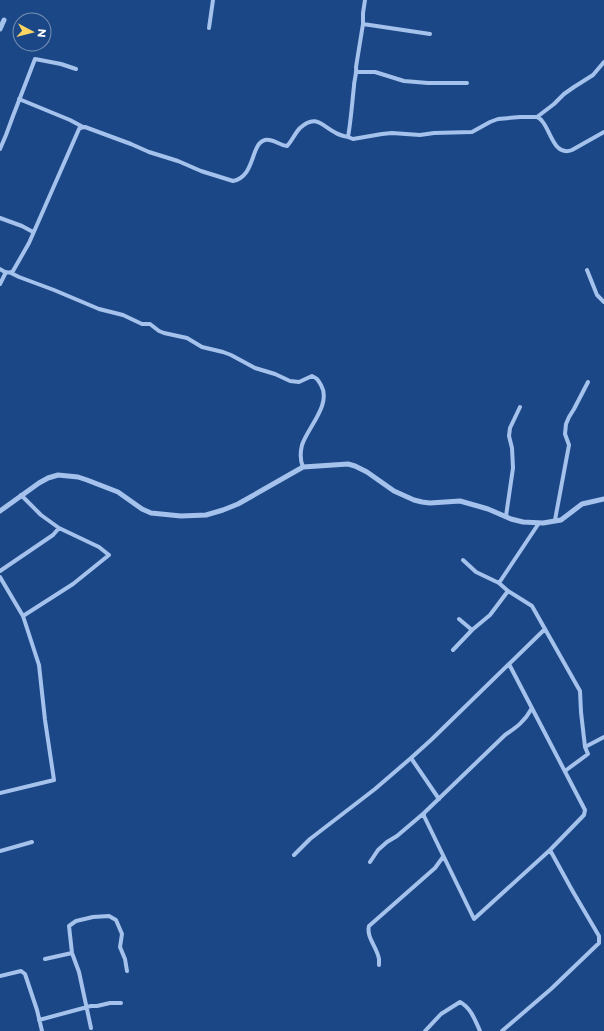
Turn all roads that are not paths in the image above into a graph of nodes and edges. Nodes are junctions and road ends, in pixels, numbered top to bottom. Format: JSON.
{"nodes":[{"id":1,"x":213,"y":0,"type":"edge"},
{"id":2,"x":365,"y":0,"type":"edge"},
{"id":3,"x":4,"y":20,"type":"dead end"},
{"id":4,"x":363,"y":24,"type":"junction"},
{"id":5,"x":209,"y":28,"type":"dead end"},
{"id":6,"x":0,"y":29,"type":"edge"},
{"id":7,"x":430,"y":34,"type":"dead end"},
{"id":8,"x":604,"y":62,"type":"edge"},
{"id":9,"x":76,"y":69,"type":"dead end"},
{"id":10,"x":357,"y":72,"type":"junction"},
{"id":11,"x":466,"y":83,"type":"dead end"},
{"id":12,"x":19,"y":99,"type":"junction"},
{"id":13,"x":537,"y":117,"type":"junction"},
{"id":14,"x":83,"y":127,"type":"junction"},
{"id":15,"x":604,"y":132,"type":"edge"},
{"id":16,"x":348,"y":137,"type":"junction"},
{"id":17,"x":0,"y":148,"type":"edge"},
{"id":18,"x":0,"y":218,"type":"edge"},
{"id":19,"x":34,"y":232,"type":"junction"},
{"id":20,"x":0,"y":269,"type":"edge"},
{"id":21,"x":586,"y":270,"type":"dead end"},
{"id":22,"x":6,"y":272,"type":"junction"},
{"id":23,"x":11,"y":273,"type":"junction"},
{"id":24,"x":0,"y":284,"type":"edge"},
{"id":25,"x":604,"y":302,"type":"edge"},
{"id":26,"x":588,"y":382,"type":"dead end"},
{"id":27,"x":520,"y":407,"type":"dead end"},
{"id":28,"x":303,"y":467,"type":"junction"},
{"id":29,"x":21,"y":495,"type":"junction"},
{"id":30,"x":604,"y":499,"type":"edge"},
{"id":31,"x":0,"y":511,"type":"edge"},
{"id":32,"x":506,"y":516,"type":"junction"},
{"id":33,"x":555,"y":520,"type":"junction"},
{"id":34,"x":539,"y":523,"type":"junction"},
{"id":35,"x":59,"y":528,"type":"junction"},
{"id":36,"x":463,"y":560,"type":"dead end"},
{"id":37,"x":0,"y":571,"type":"edge"},
{"id":38,"x":0,"y":577,"type":"edge"},
{"id":39,"x":499,"y":583,"type":"junction"},
{"id":40,"x":508,"y":591,"type":"junction"},
{"id":41,"x":23,"y":616,"type":"junction"},
{"id":42,"x":459,"y":619,"type":"dead end"},
{"id":43,"x":545,"y":629,"type":"junction"},
{"id":44,"x":472,"y":630,"type":"junction"},
{"id":45,"x":453,"y":650,"type":"dead end"},
{"id":46,"x":509,"y":664,"type":"junction"},
{"id":47,"x":532,"y":708,"type":"junction"},
{"id":48,"x":604,"y":737,"type":"edge"},
{"id":49,"x":585,"y":747,"type":"junction"},
{"id":50,"x":411,"y":758,"type":"junction"},
{"id":51,"x":565,"y":770,"type":"junction"},
{"id":52,"x":0,"y":793,"type":"edge"},
{"id":53,"x":439,"y":798,"type":"junction"},
{"id":54,"x":424,"y":813,"type":"junction"},
{"id":55,"x":32,"y":842,"type":"dead end"},
{"id":56,"x":550,"y":850,"type":"junction"},
{"id":57,"x":0,"y":851,"type":"edge"},
{"id":58,"x":294,"y":855,"type":"dead end"},
{"id":59,"x":443,"y":856,"type":"junction"},
{"id":60,"x":370,"y":862,"type":"dead end"},
{"id":61,"x":72,"y":953,"type":"junction"},
{"id":62,"x":45,"y":959,"type":"dead end"},
{"id":63,"x":379,"y":966,"type":"dead end"},
{"id":64,"x":127,"y":971,"type":"dead end"},
{"id":65,"x":0,"y":976,"type":"edge"},
{"id":66,"x":120,"y":1003,"type":"dead end"},
{"id":67,"x":86,"y":1007,"type":"junction"},
{"id":68,"x":39,"y":1020,"type":"junction"},
{"id":69,"x":91,"y":1028,"type":"dead end"},
{"id":70,"x":42,"y":1031,"type":"edge"},
{"id":71,"x":424,"y":1031,"type":"edge"},
{"id":72,"x":480,"y":1031,"type":"edge"},
{"id":73,"x":502,"y":1031,"type":"edge"}],
"edges":[{"from":1,"to":5,"type":"street"},
{"from":2,"to":4,"type":"street"},
{"from":3,"to":6,"type":"street"},
{"from":4,"to":7,"type":"street"},
{"from":4,"to":10,"type":"street"},
{"from":8,"to":13,"type":"street"},
{"from":9,"to":12,"type":"street"},
{"from":10,"to":11,"type":"street"},
{"from":10,"to":16,"type":"street"},
{"from":12,"to":14,"type":"street"},
{"from":12,"to":17,"type":"street"},
{"from":13,"to":15,"type":"street"},
{"from":13,"to":16,"type":"street"},
{"from":14,"to":16,"type":"street"},
{"from":14,"to":19,"type":"street"},
{"from":18,"to":19,"type":"street"},
{"from":19,"to":23,"type":"street"},
{"from":20,"to":22,"type":"street"},
{"from":21,"to":25,"type":"street"},
{"from":22,"to":23,"type":"street"},
{"from":22,"to":24,"type":"street"},
{"from":23,"to":28,"type":"street"},
{"from":26,"to":33,"type":"street"},
{"from":27,"to":32,"type":"street"},
{"from":28,"to":29,"type":"street"},
{"from":28,"to":32,"type":"street"},
{"from":29,"to":31,"type":"street"},
{"from":29,"to":35,"type":"street"},
{"from":30,"to":33,"type":"street"},
{"from":32,"to":34,"type":"street"},
{"from":33,"to":34,"type":"street"},
{"from":34,"to":39,"type":"street"},
{"from":35,"to":37,"type":"street"},
{"from":35,"to":41,"type":"street"},
{"from":36,"to":39,"type":"street"},
{"from":38,"to":41,"type":"street"},
{"from":39,"to":40,"type":"street"},
{"from":40,"to":43,"type":"street"},
{"from":40,"to":44,"type":"street"},
{"from":41,"to":52,"type":"street"},
{"from":42,"to":44,"type":"street"},
{"from":43,"to":46,"type":"street"},
{"from":43,"to":49,"type":"street"},
{"from":44,"to":45,"type":"street"},
{"from":46,"to":47,"type":"street"},
{"from":46,"to":50,"type":"street"},
{"from":47,"to":51,"type":"street"},
{"from":47,"to":53,"type":"street"},
{"from":48,"to":49,"type":"street"},
{"from":49,"to":51,"type":"street"},
{"from":50,"to":53,"type":"street"},
{"from":50,"to":58,"type":"street"},
{"from":51,"to":56,"type":"street"},
{"from":53,"to":54,"type":"street"},
{"from":54,"to":59,"type":"street"},
{"from":54,"to":60,"type":"street"},
{"from":55,"to":57,"type":"street"},
{"from":56,"to":59,"type":"street"},
{"from":56,"to":73,"type":"street"},
{"from":59,"to":63,"type":"street"},
{"from":61,"to":62,"type":"street"},
{"from":61,"to":64,"type":"street"},
{"from":61,"to":67,"type":"street"},
{"from":65,"to":68,"type":"street"},
{"from":66,"to":67,"type":"street"},
{"from":67,"to":68,"type":"street"},
{"from":67,"to":69,"type":"street"},
{"from":68,"to":70,"type":"street"},
{"from":71,"to":72,"type":"street"}]}
